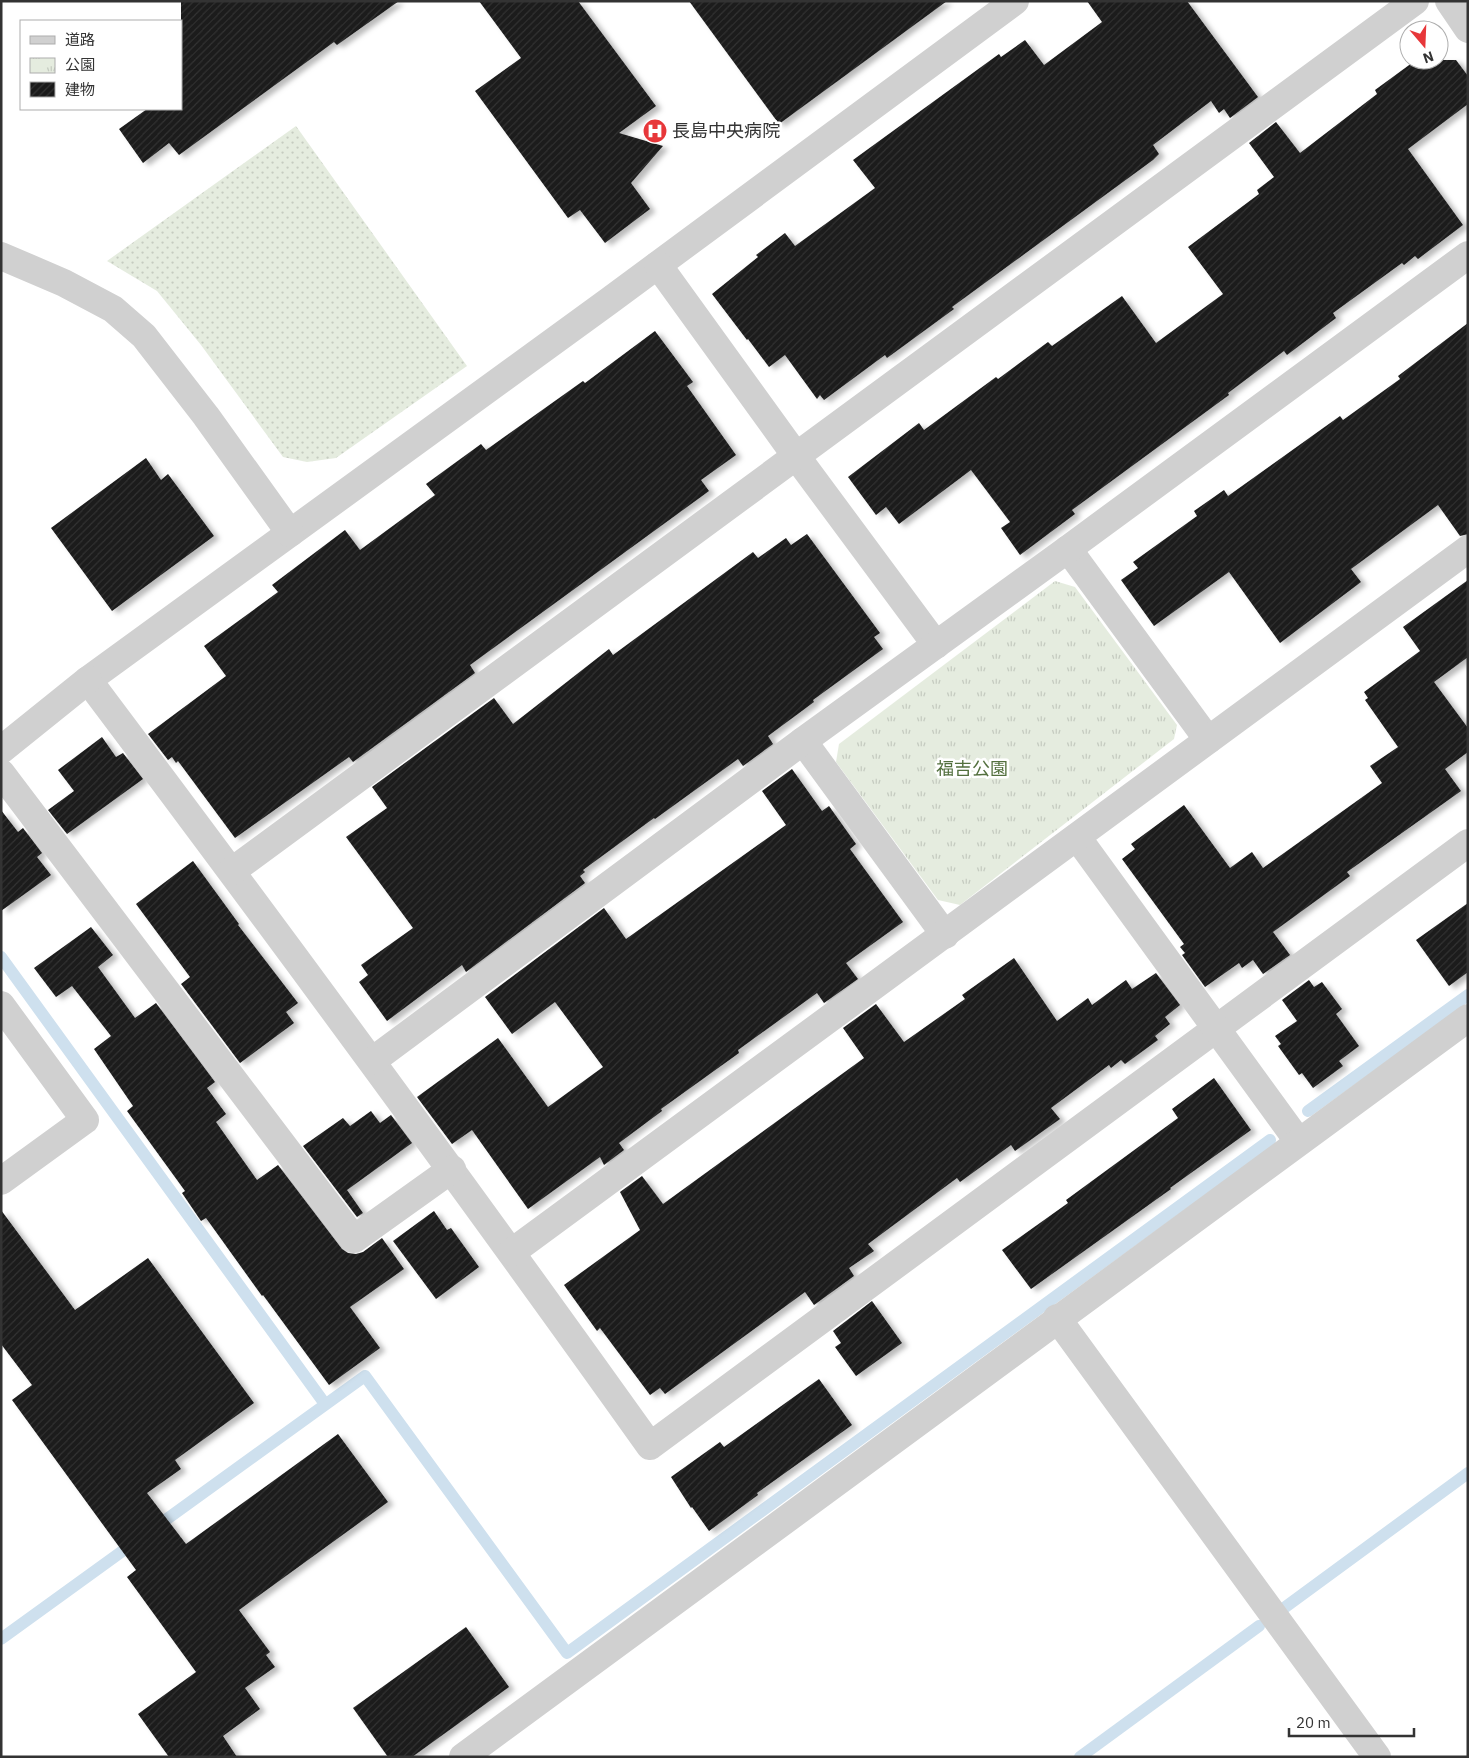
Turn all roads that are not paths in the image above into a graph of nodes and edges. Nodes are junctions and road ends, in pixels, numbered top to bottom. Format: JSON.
{"nodes":[{"id":1,"x":1415,"y":1,"type":"edge"},
{"id":2,"x":1449,"y":1,"type":"edge"},
{"id":3,"x":998,"y":6,"type":"edge"},
{"id":4,"x":1468,"y":29,"type":"edge"},
{"id":5,"x":1,"y":256,"type":"edge"},
{"id":6,"x":1468,"y":256,"type":"edge"},
{"id":7,"x":658,"y":265,"type":"junction"},
{"id":8,"x":796,"y":456,"type":"junction"},
{"id":9,"x":290,"y":533,"type":"junction"},
{"id":10,"x":1468,"y":548,"type":"edge"},
{"id":11,"x":1068,"y":549,"type":"junction"},
{"id":12,"x":936,"y":645,"type":"junction"},
{"id":13,"x":88,"y":680,"type":"junction"},
{"id":14,"x":1208,"y":740,"type":"junction"},
{"id":15,"x":803,"y":741,"type":"junction"},
{"id":16,"x":1,"y":750,"type":"edge"},
{"id":17,"x":1,"y":773,"type":"edge"},
{"id":18,"x":1077,"y":837,"type":"junction"},
{"id":19,"x":1468,"y":843,"type":"edge"},
{"id":20,"x":232,"y":871,"type":"junction"},
{"id":21,"x":945,"y":935,"type":"junction"},
{"id":22,"x":1,"y":1005,"type":"edge"},
{"id":23,"x":1468,"y":1018,"type":"edge"},
{"id":24,"x":1216,"y":1027,"type":"junction"},
{"id":25,"x":372,"y":1061,"type":"junction"},
{"id":26,"x":1298,"y":1141,"type":"junction"},
{"id":27,"x":452,"y":1170,"type":"junction"},
{"id":28,"x":1,"y":1181,"type":"edge"},
{"id":29,"x":512,"y":1252,"type":"junction"},
{"id":30,"x":1058,"y":1318,"type":"junction"},
{"id":31,"x":463,"y":1757,"type":"edge"},
{"id":32,"x":1377,"y":1757,"type":"edge"}],
"edges":[{"from":1,"to":8,"type":"street"},
{"from":2,"to":4,"type":"street"},
{"from":3,"to":7,"type":"street"},
{"from":5,"to":9,"type":"street"},
{"from":6,"to":11,"type":"street"},
{"from":7,"to":8,"type":"street"},
{"from":7,"to":9,"type":"street"},
{"from":8,"to":12,"type":"street"},
{"from":8,"to":20,"type":"street"},
{"from":9,"to":13,"type":"street"},
{"from":10,"to":14,"type":"street"},
{"from":11,"to":12,"type":"street"},
{"from":11,"to":14,"type":"street"},
{"from":12,"to":15,"type":"street"},
{"from":13,"to":16,"type":"street"},
{"from":13,"to":20,"type":"street"},
{"from":14,"to":18,"type":"street"},
{"from":15,"to":21,"type":"street"},
{"from":15,"to":25,"type":"street"},
{"from":17,"to":27,"type":"street"},
{"from":18,"to":21,"type":"street"},
{"from":18,"to":24,"type":"street"},
{"from":19,"to":24,"type":"street"},
{"from":20,"to":25,"type":"street"},
{"from":21,"to":29,"type":"street"},
{"from":22,"to":28,"type":"street"},
{"from":23,"to":26,"type":"street"},
{"from":24,"to":26,"type":"street"},
{"from":24,"to":29,"type":"street"},
{"from":25,"to":27,"type":"street"},
{"from":26,"to":30,"type":"street"},
{"from":27,"to":29,"type":"street"},
{"from":30,"to":31,"type":"street"},
{"from":30,"to":32,"type":"street"}]}
